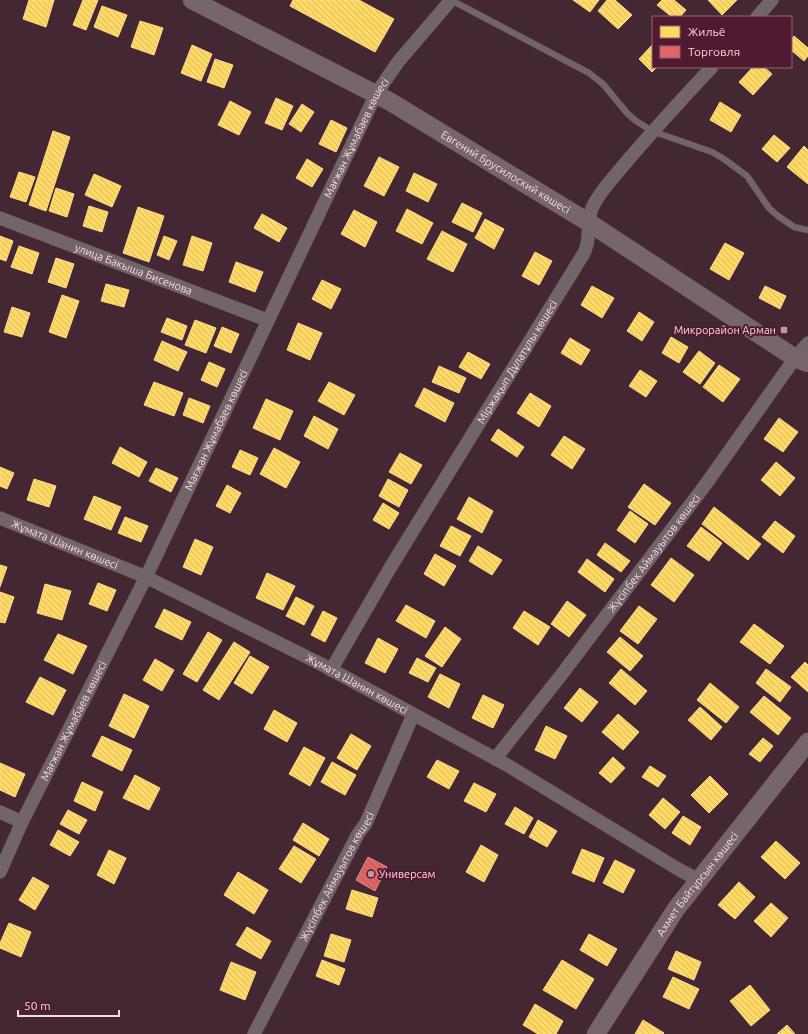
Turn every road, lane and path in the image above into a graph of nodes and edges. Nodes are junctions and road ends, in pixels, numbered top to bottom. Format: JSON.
{"nodes":[{"id":1,"x":192,"y":0,"type":"edge"},
{"id":2,"x":451,"y":0,"type":"edge"},
{"id":3,"x":772,"y":0,"type":"edge"},
{"id":4,"x":758,"y":16,"type":"edge"},
{"id":5,"x":711,"y":68,"type":"edge"},
{"id":6,"x":376,"y":94,"type":"junction"},
{"id":7,"x":652,"y":131,"type":"junction"},
{"id":8,"x":0,"y":218,"type":"edge"},
{"id":9,"x":588,"y":222,"type":"junction"},
{"id":10,"x":808,"y":230,"type":"edge"},
{"id":11,"x":267,"y":320,"type":"junction"},
{"id":12,"x":808,"y":343,"type":"edge"},
{"id":13,"x":802,"y":361,"type":"edge"},
{"id":14,"x":0,"y":518,"type":"edge"},
{"id":15,"x":146,"y":577,"type":"junction"},
{"id":16,"x":331,"y":670,"type":"junction"},
{"id":17,"x":413,"y":715,"type":"junction"},
{"id":18,"x":808,"y":742,"type":"edge"},
{"id":19,"x":495,"y":759,"type":"junction"},
{"id":20,"x":0,"y":812,"type":"edge"},
{"id":21,"x":22,"y":822,"type":"junction"},
{"id":22,"x":0,"y":872,"type":"edge"},
{"id":23,"x":698,"y":880,"type":"junction"},
{"id":24,"x":254,"y":1034,"type":"edge"},
{"id":25,"x":596,"y":1034,"type":"edge"}],
"edges":[{"from":1,"to":6,"type":"main road","name":"Евгений Брусилоский көшесі"},
{"from":2,"to":6,"type":"street","name":"Мағжан Жұмабаев көшесі"},
{"from":2,"to":7,"type":"lane"},
{"from":3,"to":4,"type":"street"},
{"from":5,"to":7,"type":"street","name":"Міржақып Дұлатұлы көшесі"},
{"from":6,"to":9,"type":"main road","name":"Евгений Брусилоский көшесі"},
{"from":6,"to":11,"type":"street","name":"Мағжан Жұмабаев көшесі"},
{"from":7,"to":9,"type":"street","name":"Міржақып Дұлатұлы көшесі"},
{"from":7,"to":10,"type":"lane"},
{"from":8,"to":11,"type":"street","name":"улица Бакыша Бисенова"},
{"from":9,"to":13,"type":"main road","name":"Евгений Брусилоский көшесі"},
{"from":9,"to":16,"type":"street","name":"Міржақып Дұлатұлы көшесі"},
{"from":11,"to":15,"type":"street","name":"Мағжан Жұмабаев көшесі"},
{"from":12,"to":13,"type":"street","name":"Жүсіпбек Аймауытов көшесі"},
{"from":13,"to":19,"type":"street","name":"Жүсіпбек Аймауытов көшесі"},
{"from":14,"to":15,"type":"street","name":"Жұмата Шанин көшесі"},
{"from":15,"to":16,"type":"street","name":"Жұмата Шанин көшесі"},
{"from":15,"to":21,"type":"street","name":"Мағжан Жұмабаев көшесі"},
{"from":16,"to":17,"type":"street","name":"Жұмата Шанин көшесі"},
{"from":17,"to":19,"type":"street","name":"Жұмата Шанин көшесі"},
{"from":17,"to":24,"type":"street","name":"Жүсіпбек Аймауытов көшесі"},
{"from":18,"to":23,"type":"main road","name":"Ахмет Байтұрсын көшесі"},
{"from":19,"to":23,"type":"street","name":"Жұмата Шанин көшесі"},
{"from":20,"to":21,"type":"street"},
{"from":21,"to":22,"type":"street","name":"Мағжан Жұмабаев көшесі"},
{"from":23,"to":25,"type":"main road","name":"Ахмет Байтұрсын көшесі"}]}
